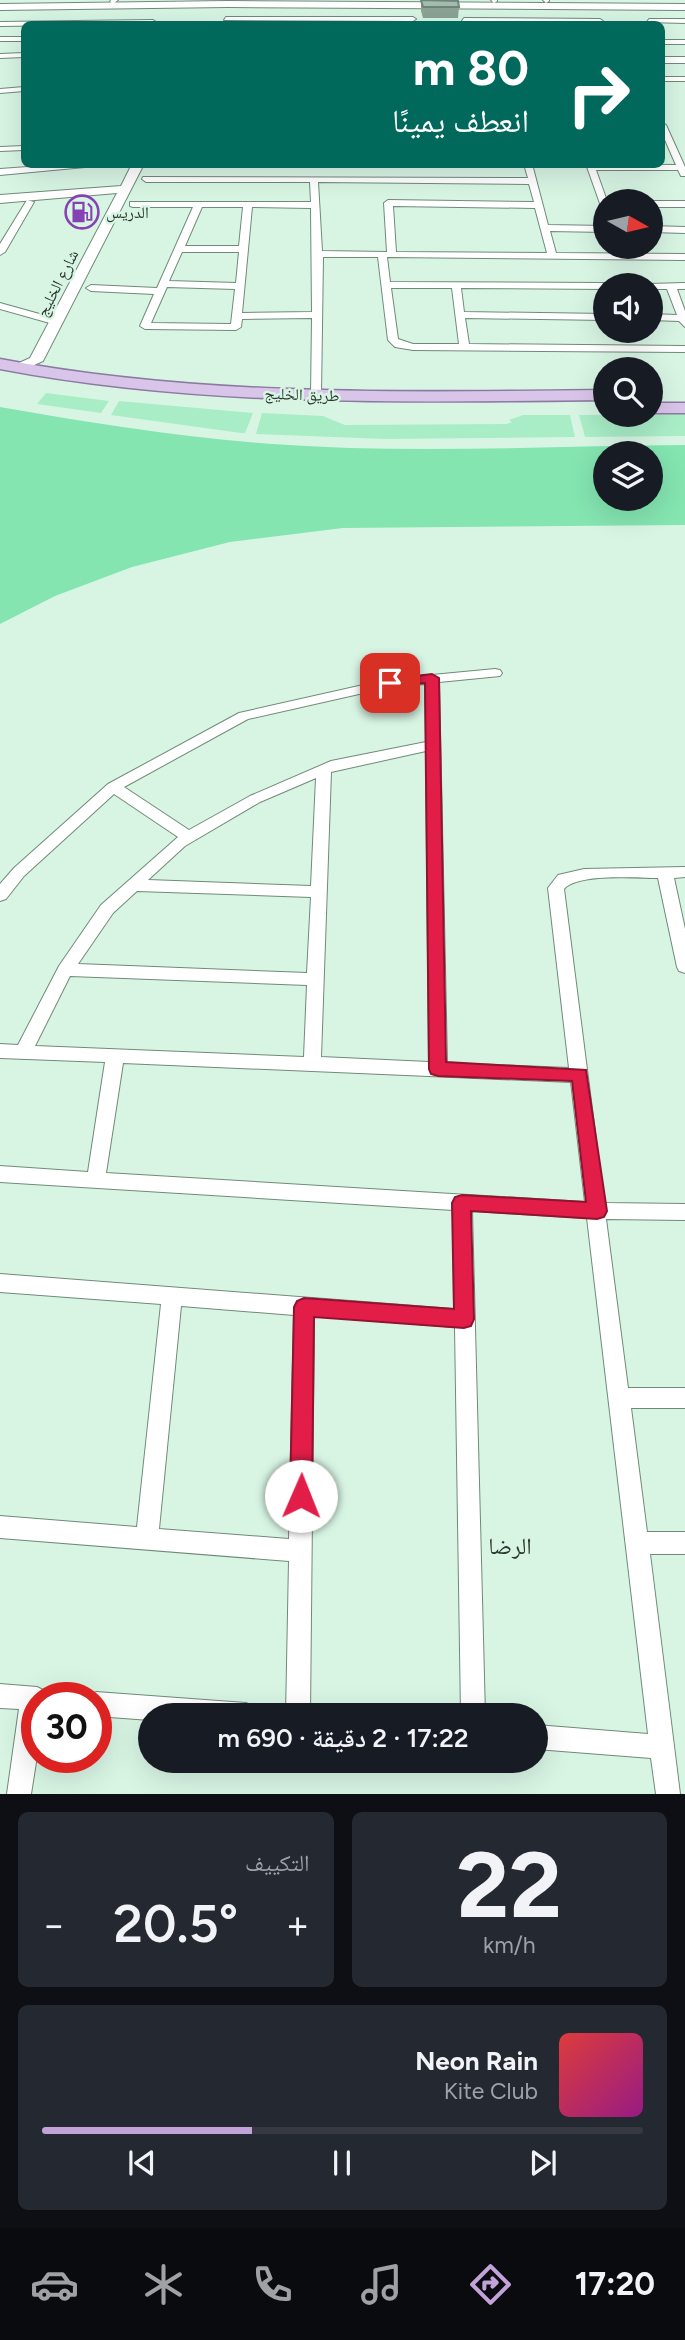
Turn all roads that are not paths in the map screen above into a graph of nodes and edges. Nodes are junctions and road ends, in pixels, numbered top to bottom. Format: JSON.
{"nodes":[{"id":1,"x":374,"y":0,"type":"edge"},
{"id":2,"x":494,"y":0,"type":"edge"},
{"id":3,"x":663,"y":0,"type":"edge"},
{"id":4,"x":114,"y":1,"type":"edge"},
{"id":5,"x":231,"y":1,"type":"edge"},
{"id":6,"x":546,"y":1,"type":"edge"},
{"id":7,"x":657,"y":1,"type":"edge"},
{"id":8,"x":685,"y":1,"type":"edge"},
{"id":9,"x":9,"y":3,"type":"edge"},
{"id":10,"x":415,"y":5,"type":"junction"},
{"id":11,"x":461,"y":5,"type":"junction"},
{"id":12,"x":596,"y":6,"type":"junction"},
{"id":13,"x":643,"y":6,"type":"junction"},
{"id":14,"x":52,"y":7,"type":"junction"},
{"id":15,"x":685,"y":7,"type":"edge"},
{"id":16,"x":222,"y":19,"type":"edge"},
{"id":17,"x":48,"y":21,"type":"edge"},
{"id":18,"x":255,"y":21,"type":"edge"},
{"id":19,"x":413,"y":21,"type":"edge"},
{"id":20,"x":463,"y":21,"type":"edge"},
{"id":21,"x":600,"y":21,"type":"edge"},
{"id":22,"x":648,"y":21,"type":"edge"},
{"id":23,"x":685,"y":21,"type":"edge"},
{"id":24,"x":665,"y":22,"type":"edge"},
{"id":25,"x":0,"y":24,"type":"edge"},
{"id":26,"x":21,"y":24,"type":"edge"},
{"id":27,"x":0,"y":39,"type":"edge"},
{"id":28,"x":21,"y":39,"type":"edge"},
{"id":29,"x":665,"y":42,"type":"edge"},
{"id":30,"x":685,"y":42,"type":"edge"},
{"id":31,"x":21,"y":55,"type":"edge"},
{"id":32,"x":0,"y":56,"type":"edge"},
{"id":33,"x":665,"y":61,"type":"edge"},
{"id":34,"x":684,"y":62,"type":"edge"},
{"id":35,"x":665,"y":79,"type":"edge"},
{"id":36,"x":685,"y":79,"type":"edge"},
{"id":37,"x":21,"y":89,"type":"edge"},
{"id":38,"x":0,"y":91,"type":"edge"},
{"id":39,"x":21,"y":96,"type":"edge"},
{"id":40,"x":0,"y":98,"type":"edge"},
{"id":41,"x":666,"y":146,"type":"edge"},
{"id":42,"x":21,"y":148,"type":"edge"},
{"id":43,"x":0,"y":149,"type":"edge"},
{"id":44,"x":51,"y":168,"type":"edge"},
{"id":45,"x":137,"y":168,"type":"edge"},
{"id":46,"x":151,"y":168,"type":"edge"},
{"id":47,"x":529,"y":168,"type":"edge"},
{"id":48,"x":592,"y":168,"type":"edge"},
{"id":49,"x":622,"y":168,"type":"edge"},
{"id":50,"x":0,"y":172,"type":"edge"},
{"id":51,"x":683,"y":172,"type":"edge"},
{"id":52,"x":146,"y":179,"type":"junction"},
{"id":53,"x":314,"y":180,"type":"junction"},
{"id":54,"x":392,"y":180,"type":"junction"},
{"id":55,"x":532,"y":181,"type":"junction"},
{"id":56,"x":599,"y":189,"type":"edge"},
{"id":57,"x":127,"y":196,"type":"junction"},
{"id":58,"x":0,"y":199,"type":"edge"},
{"id":59,"x":30,"y":202,"type":"junction"},
{"id":60,"x":388,"y":203,"type":"junction"},
{"id":61,"x":663,"y":204,"type":"edge"},
{"id":62,"x":685,"y":204,"type":"edge"},
{"id":63,"x":0,"y":205,"type":"edge"},
{"id":64,"x":198,"y":205,"type":"junction"},
{"id":65,"x":248,"y":205,"type":"junction"},
{"id":66,"x":315,"y":205,"type":"junction"},
{"id":67,"x":538,"y":205,"type":"junction"},
{"id":68,"x":545,"y":228,"type":"junction"},
{"id":69,"x":593,"y":229,"type":"edge"},
{"id":70,"x":663,"y":229,"type":"edge"},
{"id":71,"x":685,"y":230,"type":"edge"},
{"id":72,"x":4,"y":240,"type":"edge"},
{"id":73,"x":179,"y":249,"type":"junction"},
{"id":74,"x":244,"y":249,"type":"junction"},
{"id":75,"x":0,"y":252,"type":"edge"},
{"id":76,"x":109,"y":252,"type":"dead end"},
{"id":77,"x":318,"y":254,"type":"junction"},
{"id":78,"x":387,"y":255,"type":"junction"},
{"id":79,"x":552,"y":256,"type":"junction"},
{"id":80,"x":685,"y":257,"type":"edge"},
{"id":81,"x":386,"y":285,"type":"junction"},
{"id":82,"x":456,"y":285,"type":"junction"},
{"id":83,"x":240,"y":286,"type":"junction"},
{"id":84,"x":593,"y":286,"type":"edge"},
{"id":85,"x":663,"y":286,"type":"edge"},
{"id":86,"x":671,"y":286,"type":"junction"},
{"id":87,"x":685,"y":286,"type":"edge"},
{"id":88,"x":91,"y":288,"type":"dead end"},
{"id":89,"x":162,"y":288,"type":"junction"},
{"id":90,"x":0,"y":306,"type":"edge"},
{"id":91,"x":317,"y":315,"type":"junction"},
{"id":92,"x":460,"y":315,"type":"junction"},
{"id":93,"x":237,"y":316,"type":"junction"},
{"id":94,"x":593,"y":317,"type":"edge"},
{"id":95,"x":663,"y":318,"type":"edge"},
{"id":96,"x":57,"y":321,"type":"junction"},
{"id":97,"x":684,"y":321,"type":"edge"},
{"id":98,"x":464,"y":348,"type":"junction"},
{"id":99,"x":685,"y":349,"type":"edge"},
{"id":100,"x":8,"y":366,"type":"edge"},
{"id":101,"x":0,"y":378,"type":"edge"},
{"id":102,"x":685,"y":394,"type":"edge"},
{"id":103,"x":316,"y":395,"type":"junction"},
{"id":104,"x":593,"y":395,"type":"edge"},
{"id":105,"x":663,"y":395,"type":"edge"},
{"id":106,"x":663,"y":408,"type":"edge"},
{"id":107,"x":685,"y":408,"type":"edge"},
{"id":108,"x":593,"y":409,"type":"edge"},
{"id":109,"x":495,"y":673,"type":"dead end"},
{"id":110,"x":432,"y":678,"type":"junction"},
{"id":111,"x":433,"y":745,"type":"junction"},
{"id":112,"x":324,"y":769,"type":"junction"},
{"id":113,"x":113,"y":787,"type":"junction"},
{"id":114,"x":189,"y":837,"type":"junction"},
{"id":115,"x":675,"y":872,"type":"edge"},
{"id":116,"x":133,"y":885,"type":"junction"},
{"id":117,"x":319,"y":892,"type":"junction"},
{"id":118,"x":0,"y":895,"type":"edge"},
{"id":119,"x":684,"y":961,"type":"edge"},
{"id":120,"x":65,"y":970,"type":"junction"},
{"id":121,"x":315,"y":979,"type":"junction"},
{"id":122,"x":0,"y":1051,"type":"edge"},
{"id":123,"x":23,"y":1052,"type":"junction"},
{"id":124,"x":115,"y":1056,"type":"junction"},
{"id":125,"x":312,"y":1064,"type":"junction"},
{"id":126,"x":438,"y":1069,"type":"junction"},
{"id":127,"x":580,"y":1074,"type":"junction"},
{"id":128,"x":0,"y":1174,"type":"edge"},
{"id":129,"x":96,"y":1180,"type":"junction"},
{"id":130,"x":462,"y":1203,"type":"junction"},
{"id":131,"x":597,"y":1211,"type":"junction"},
{"id":132,"x":685,"y":1212,"type":"edge"},
{"id":133,"x":0,"y":1283,"type":"edge"},
{"id":134,"x":172,"y":1297,"type":"junction"},
{"id":135,"x":304,"y":1307,"type":"junction"},
{"id":136,"x":464,"y":1319,"type":"junction"},
{"id":137,"x":620,"y":1398,"type":"junction"},
{"id":138,"x":685,"y":1398,"type":"edge"},
{"id":139,"x":0,"y":1527,"type":"edge"},
{"id":140,"x":147,"y":1538,"type":"junction"},
{"id":141,"x":638,"y":1543,"type":"junction"},
{"id":142,"x":685,"y":1543,"type":"edge"},
{"id":143,"x":300,"y":1550,"type":"junction"},
{"id":144,"x":0,"y":1696,"type":"edge"},
{"id":145,"x":21,"y":1698,"type":"edge"},
{"id":146,"x":298,"y":1703,"type":"edge"},
{"id":147,"x":473,"y":1703,"type":"edge"},
{"id":148,"x":112,"y":1705,"type":"edge"},
{"id":149,"x":138,"y":1707,"type":"edge"},
{"id":150,"x":548,"y":1738,"type":"edge"},
{"id":151,"x":663,"y":1747,"type":"junction"},
{"id":152,"x":23,"y":1773,"type":"edge"},
{"id":153,"x":19,"y":1794,"type":"edge"},
{"id":154,"x":668,"y":1794,"type":"edge"}],
"edges":[{"from":1,"to":2,"type":"street"},
{"from":1,"to":5,"type":"street"},
{"from":2,"to":6,"type":"street"},
{"from":3,"to":7,"type":"street"},
{"from":4,"to":5,"type":"street"},
{"from":4,"to":9,"type":"street"},
{"from":5,"to":10,"type":"street"},
{"from":5,"to":14,"type":"street"},
{"from":5,"to":16,"type":"street"},
{"from":6,"to":7,"type":"street"},
{"from":7,"to":8,"type":"street"},
{"from":9,"to":14,"type":"street"},
{"from":10,"to":11,"type":"street"},
{"from":10,"to":19,"type":"street"},
{"from":11,"to":12,"type":"street"},
{"from":11,"to":20,"type":"street"},
{"from":12,"to":13,"type":"street"},
{"from":12,"to":21,"type":"street"},
{"from":13,"to":15,"type":"street"},
{"from":13,"to":22,"type":"street"},
{"from":14,"to":17,"type":"street"},
{"from":16,"to":18,"type":"street"},
{"from":23,"to":24,"type":"street"},
{"from":25,"to":26,"type":"street"},
{"from":27,"to":28,"type":"street"},
{"from":29,"to":30,"type":"street"},
{"from":31,"to":32,"type":"street"},
{"from":33,"to":34,"type":"street"},
{"from":35,"to":36,"type":"street"},
{"from":37,"to":38,"type":"street"},
{"from":39,"to":40,"type":"street"},
{"from":41,"to":51,"type":"street"},
{"from":42,"to":43,"type":"street"},
{"from":44,"to":50,"type":"street"},
{"from":45,"to":57,"type":"street","name":"شارع الخليج"},
{"from":46,"to":52,"type":"street"},
{"from":47,"to":55,"type":"street"},
{"from":48,"to":56,"type":"street"},
{"from":49,"to":51,"type":"street"},
{"from":52,"to":53,"type":"street"},
{"from":52,"to":57,"type":"street"},
{"from":53,"to":54,"type":"street"},
{"from":53,"to":66,"type":"street"},
{"from":54,"to":55,"type":"street"},
{"from":54,"to":60,"type":"street"},
{"from":55,"to":67,"type":"street"},
{"from":57,"to":58,"type":"street"},
{"from":57,"to":59,"type":"street"},
{"from":57,"to":64,"type":"street"},
{"from":57,"to":76,"type":"street"},
{"from":57,"to":96,"type":"street","name":"شارع الخليج"},
{"from":59,"to":63,"type":"street"},
{"from":59,"to":72,"type":"street"},
{"from":60,"to":67,"type":"street"},
{"from":60,"to":78,"type":"street"},
{"from":61,"to":62,"type":"street"},
{"from":64,"to":65,"type":"street"},
{"from":64,"to":73,"type":"street"},
{"from":65,"to":66,"type":"street"},
{"from":65,"to":74,"type":"street"},
{"from":66,"to":77,"type":"street"},
{"from":67,"to":68,"type":"street"},
{"from":68,"to":69,"type":"street"},
{"from":68,"to":79,"type":"street"},
{"from":70,"to":71,"type":"street"},
{"from":72,"to":75,"type":"street"},
{"from":73,"to":74,"type":"street"},
{"from":73,"to":89,"type":"street"},
{"from":74,"to":83,"type":"street"},
{"from":77,"to":78,"type":"street"},
{"from":77,"to":91,"type":"street"},
{"from":78,"to":79,"type":"street"},
{"from":78,"to":81,"type":"street"},
{"from":79,"to":80,"type":"street"},
{"from":81,"to":82,"type":"street"},
{"from":81,"to":98,"type":"street"},
{"from":82,"to":84,"type":"street"},
{"from":82,"to":92,"type":"street"},
{"from":83,"to":89,"type":"street"},
{"from":83,"to":93,"type":"street"},
{"from":85,"to":86,"type":"street"},
{"from":86,"to":87,"type":"street"},
{"from":86,"to":97,"type":"street"},
{"from":88,"to":89,"type":"street"},
{"from":89,"to":93,"type":"street"},
{"from":90,"to":96,"type":"street"},
{"from":91,"to":93,"type":"street"},
{"from":91,"to":103,"type":"street"},
{"from":92,"to":94,"type":"street"},
{"from":92,"to":98,"type":"street"},
{"from":95,"to":97,"type":"street"},
{"from":96,"to":100,"type":"street","name":"شارع الخليج"},
{"from":98,"to":99,"type":"street"},
{"from":100,"to":103,"type":"main road","name":"طريق الخليج"},
{"from":101,"to":108,"type":"main road","name":"طريق الخليج"},
{"from":102,"to":105,"type":"main road"},
{"from":103,"to":104,"type":"main road","name":"طريق الخليج"},
{"from":106,"to":107,"type":"main road"},
{"from":109,"to":110,"type":"street"},
{"from":110,"to":111,"type":"street"},
{"from":110,"to":113,"type":"street"},
{"from":111,"to":112,"type":"street"},
{"from":111,"to":126,"type":"street"},
{"from":112,"to":114,"type":"street"},
{"from":112,"to":117,"type":"street"},
{"from":113,"to":114,"type":"street"},
{"from":113,"to":118,"type":"street"},
{"from":114,"to":116,"type":"street"},
{"from":115,"to":119,"type":"street"},
{"from":115,"to":127,"type":"street"},
{"from":116,"to":117,"type":"street"},
{"from":116,"to":120,"type":"street"},
{"from":117,"to":121,"type":"street"},
{"from":120,"to":121,"type":"street"},
{"from":120,"to":123,"type":"street"},
{"from":121,"to":125,"type":"street"},
{"from":122,"to":123,"type":"street"},
{"from":123,"to":124,"type":"street"},
{"from":124,"to":125,"type":"street"},
{"from":124,"to":129,"type":"street"},
{"from":125,"to":126,"type":"street"},
{"from":126,"to":127,"type":"street"},
{"from":127,"to":131,"type":"street"},
{"from":128,"to":129,"type":"street"},
{"from":129,"to":130,"type":"street"},
{"from":130,"to":131,"type":"street"},
{"from":130,"to":136,"type":"street"},
{"from":131,"to":132,"type":"street"},
{"from":131,"to":137,"type":"street"},
{"from":133,"to":134,"type":"street"},
{"from":134,"to":135,"type":"street"},
{"from":134,"to":140,"type":"street"},
{"from":135,"to":136,"type":"street"},
{"from":135,"to":143,"type":"street"},
{"from":136,"to":147,"type":"street"},
{"from":137,"to":138,"type":"street"},
{"from":137,"to":141,"type":"street"},
{"from":139,"to":140,"type":"street"},
{"from":140,"to":143,"type":"street"},
{"from":141,"to":142,"type":"street"},
{"from":141,"to":151,"type":"street"},
{"from":143,"to":146,"type":"street"},
{"from":144,"to":145,"type":"street"},
{"from":148,"to":149,"type":"street"},
{"from":150,"to":151,"type":"street"},
{"from":151,"to":154,"type":"street"},
{"from":152,"to":153,"type":"street"}]}
